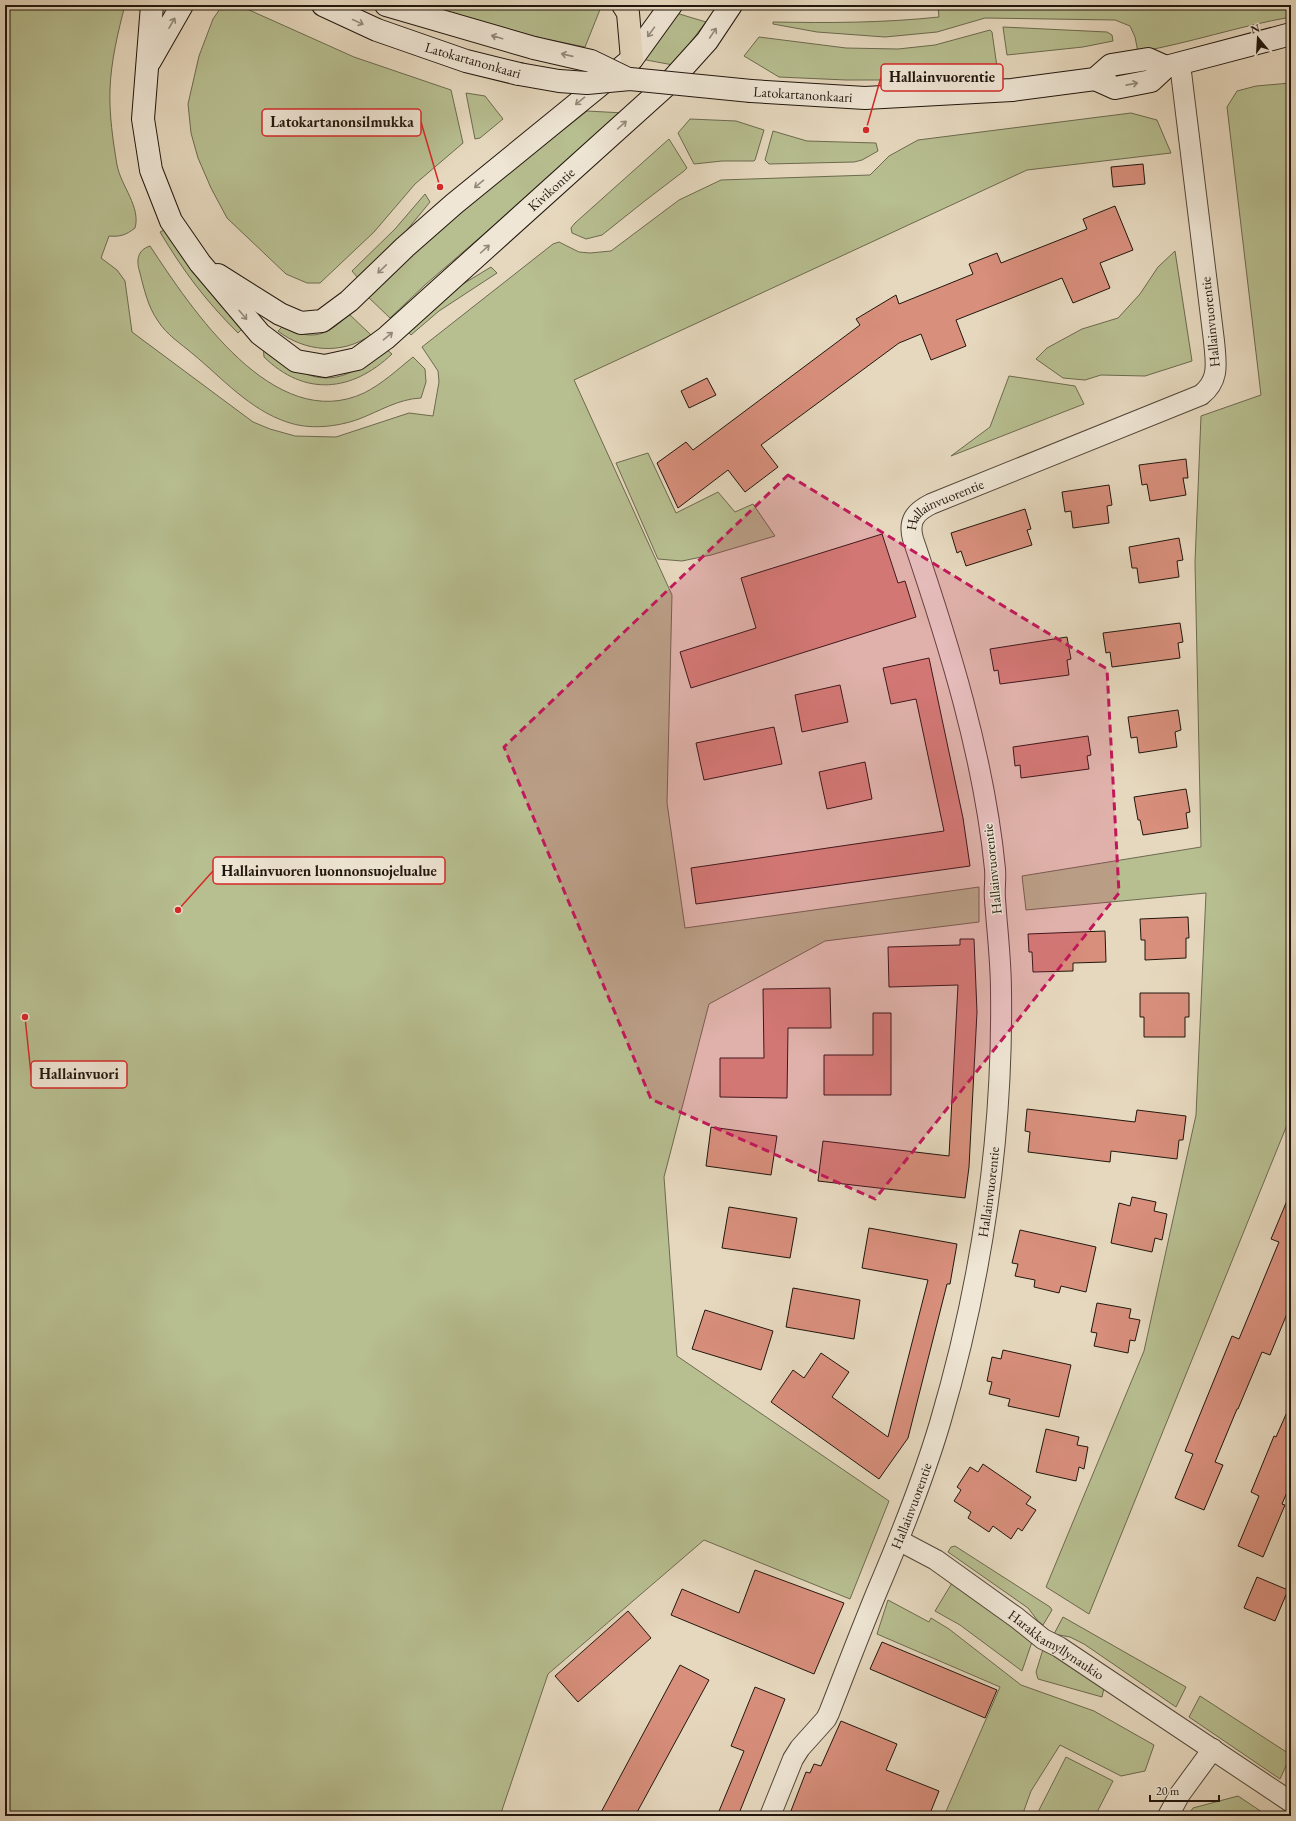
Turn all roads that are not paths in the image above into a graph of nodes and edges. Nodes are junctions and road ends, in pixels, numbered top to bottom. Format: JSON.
{"nodes":[{"id":1,"x":152,"y":5,"type":"edge"},
{"id":2,"x":182,"y":5,"type":"edge"},
{"id":3,"x":323,"y":5,"type":"edge"},
{"id":4,"x":386,"y":5,"type":"edge"},
{"id":5,"x":623,"y":5,"type":"edge"},
{"id":6,"x":671,"y":5,"type":"edge"},
{"id":7,"x":731,"y":5,"type":"edge"},
{"id":8,"x":1291,"y":34,"type":"edge"},
{"id":9,"x":148,"y":66,"type":"junction"},
{"id":10,"x":1173,"y":66,"type":"junction"},
{"id":11,"x":631,"y":69,"type":"junction"},
{"id":12,"x":200,"y":263,"type":"junction"},
{"id":13,"x":900,"y":1541,"type":"junction"},
{"id":14,"x":1213,"y":1750,"type":"junction"},
{"id":15,"x":1291,"y":1802,"type":"edge"},
{"id":16,"x":770,"y":1816,"type":"edge"},
{"id":17,"x":1168,"y":1816,"type":"edge"}],
"edges":[{"from":1,"to":9,"type":"street"},
{"from":9,"to":2,"type":"street","one_way":true},
{"from":3,"to":11,"type":"street","name":"Latokartanonkaari","one_way":true,"bridge":true},
{"from":11,"to":4,"type":"street","name":"Latokartanonkaari","one_way":true,"bridge":true},
{"from":5,"to":11,"type":"highway"},
{"from":6,"to":11,"type":"street","one_way":true},
{"from":12,"to":7,"type":"street","name":"Kivikontie","one_way":true},
{"from":8,"to":10,"type":"street","name":"Latokartanonkaari"},
{"from":9,"to":12,"type":"street"},
{"from":10,"to":11,"type":"street","name":"Latokartanonkaari","bridge":true},
{"from":10,"to":13,"type":"street","name":"Hallainvuorentie"},
{"from":11,"to":12,"type":"street","one_way":true},
{"from":13,"to":14,"type":"street","name":"Harakkamyllynaukio"},
{"from":13,"to":16,"type":"street","name":"Hallainvuorentie"},
{"from":14,"to":15,"type":"street","name":"Harakkamyllynaukio"},
{"from":14,"to":17,"type":"street"}]}
